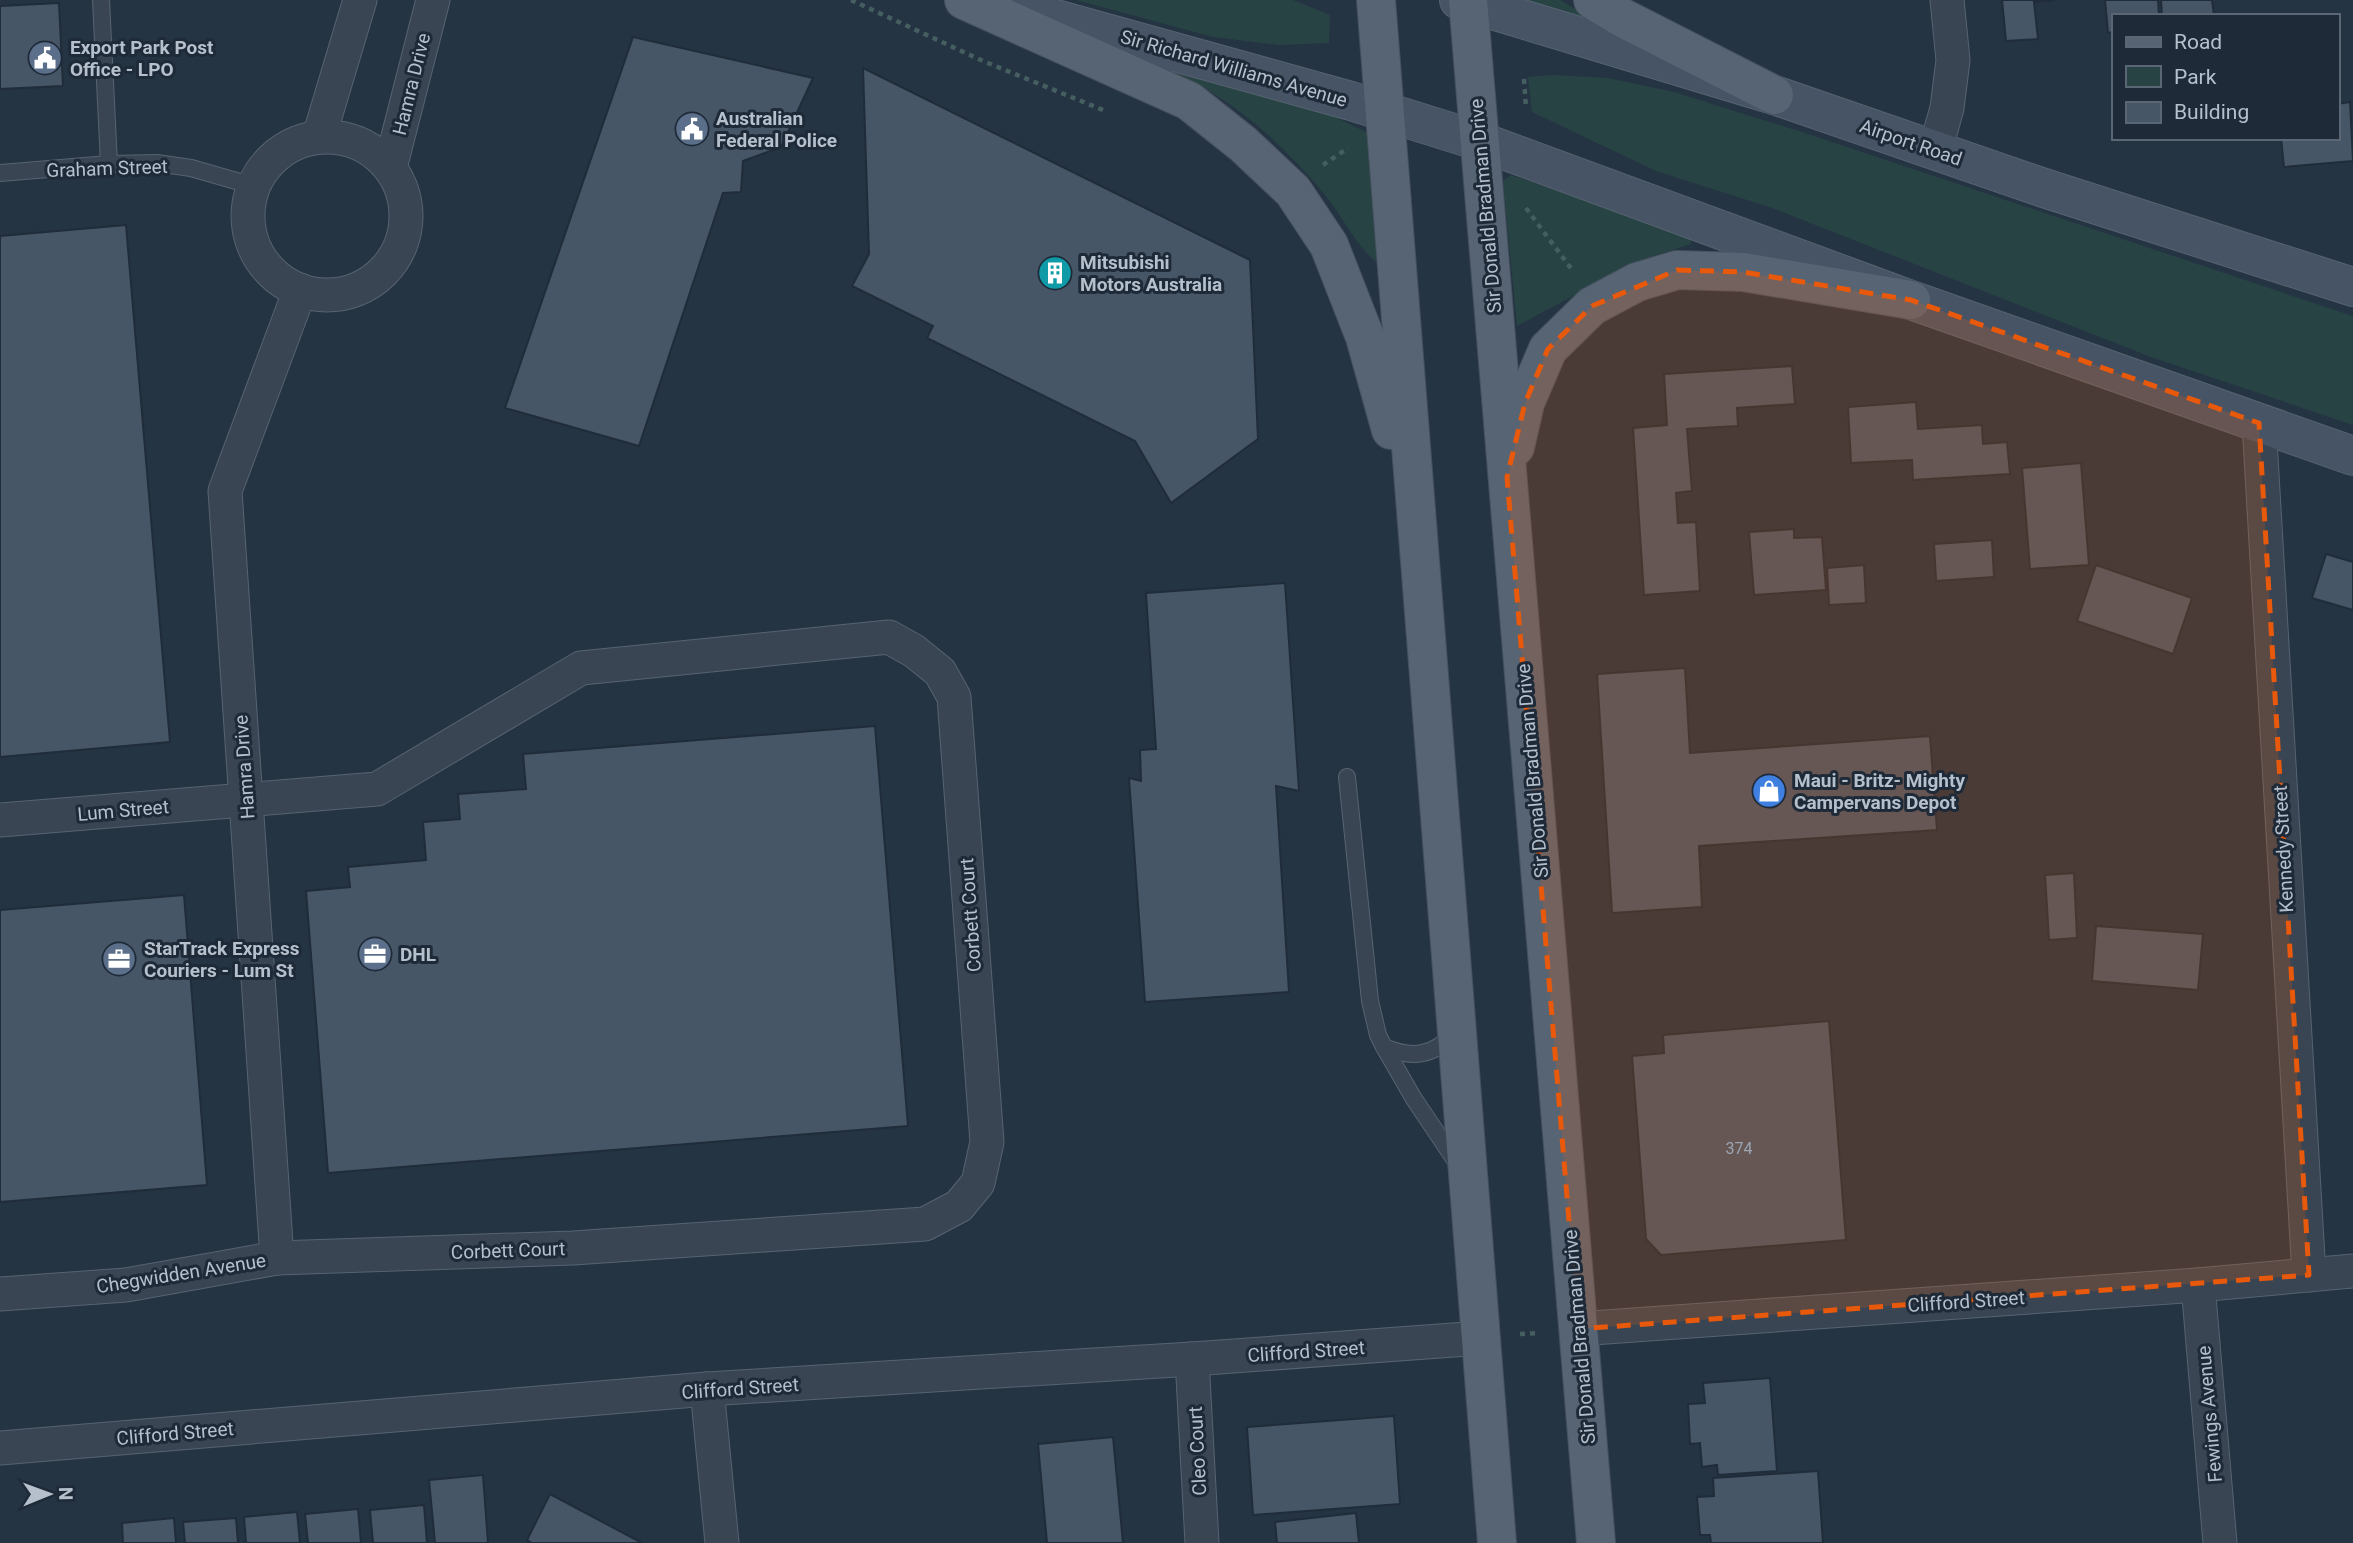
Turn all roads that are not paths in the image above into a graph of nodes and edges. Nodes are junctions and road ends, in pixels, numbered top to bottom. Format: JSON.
{"nodes":[{"id":1,"x":101,"y":0,"type":"edge"},
{"id":2,"x":360,"y":0,"type":"edge"},
{"id":3,"x":433,"y":0,"type":"edge"},
{"id":4,"x":964,"y":0,"type":"edge"},
{"id":5,"x":988,"y":0,"type":"edge"},
{"id":6,"x":1376,"y":0,"type":"edge"},
{"id":7,"x":1592,"y":0,"type":"edge"},
{"id":8,"x":1947,"y":0,"type":"edge"},
{"id":9,"x":1465,"y":1,"type":"edge"},
{"id":10,"x":1774,"y":95,"type":"junction"},
{"id":11,"x":1383,"y":110,"type":"junction"},
{"id":12,"x":319,"y":137,"type":"junction"},
{"id":13,"x":1479,"y":141,"type":"junction"},
{"id":14,"x":1935,"y":151,"type":"junction"},
{"id":15,"x":109,"y":164,"type":"junction"},
{"id":16,"x":390,"y":168,"type":"junction"},
{"id":17,"x":0,"y":173,"type":"edge"},
{"id":18,"x":254,"y":186,"type":"junction"},
{"id":19,"x":2353,"y":287,"type":"edge"},
{"id":20,"x":300,"y":290,"type":"junction"},
{"id":21,"x":1911,"y":300,"type":"junction"},
{"id":22,"x":2259,"y":423,"type":"junction"},
{"id":23,"x":2353,"y":456,"type":"edge"},
{"id":24,"x":1507,"y":477,"type":"junction"},
{"id":25,"x":1418,"y":556,"type":"junction"},
{"id":26,"x":1347,"y":777,"type":"dead end"},
{"id":27,"x":246,"y":800,"type":"junction"},
{"id":28,"x":0,"y":820,"type":"edge"},
{"id":29,"x":1455,"y":1031,"type":"junction"},
{"id":30,"x":1384,"y":1047,"type":"junction"},
{"id":31,"x":1468,"y":1180,"type":"junction"},
{"id":32,"x":277,"y":1258,"type":"junction"},
{"id":33,"x":2353,"y":1271,"type":"edge"},
{"id":34,"x":2309,"y":1275,"type":"junction"},
{"id":35,"x":2198,"y":1285,"type":"junction"},
{"id":36,"x":0,"y":1294,"type":"edge"},
{"id":37,"x":1578,"y":1329,"type":"junction"},
{"id":38,"x":1481,"y":1338,"type":"junction"},
{"id":39,"x":1192,"y":1359,"type":"junction"},
{"id":40,"x":708,"y":1389,"type":"junction"},
{"id":41,"x":0,"y":1448,"type":"edge"},
{"id":42,"x":722,"y":1543,"type":"edge"},
{"id":43,"x":1202,"y":1543,"type":"edge"},
{"id":44,"x":1497,"y":1543,"type":"edge"},
{"id":45,"x":1596,"y":1543,"type":"edge"},
{"id":46,"x":2220,"y":1543,"type":"edge"}],
"edges":[{"from":1,"to":15,"type":"lane"},
{"from":2,"to":12,"type":"street"},
{"from":3,"to":16,"type":"street","name":"Hamra Drive"},
{"from":4,"to":25,"type":"main road"},
{"from":5,"to":11,"type":"main road","name":"Sir Richard Williams Avenue"},
{"from":6,"to":11,"type":"main road"},
{"from":7,"to":10,"type":"main road"},
{"from":8,"to":14,"type":"street"},
{"from":9,"to":10,"type":"main road","name":"Airport Road"},
{"from":9,"to":13,"type":"main road","name":"Sir Donald Bradman Drive"},
{"from":10,"to":14,"type":"main road","name":"Airport Road"},
{"from":11,"to":13,"type":"main road","name":"Sir Richard Williams Avenue"},
{"from":11,"to":25,"type":"main road"},
{"from":12,"to":16,"type":"street"},
{"from":12,"to":18,"type":"street"},
{"from":13,"to":21,"type":"main road"},
{"from":13,"to":24,"type":"main road","name":"Sir Donald Bradman Drive"},
{"from":14,"to":19,"type":"main road","name":"Airport Road"},
{"from":15,"to":17,"type":"lane","name":"Graham Street"},
{"from":15,"to":18,"type":"lane","name":"Graham Street"},
{"from":16,"to":20,"type":"street"},
{"from":18,"to":20,"type":"street"},
{"from":20,"to":27,"type":"street","name":"Hamra Drive"},
{"from":21,"to":22,"type":"main road"},
{"from":21,"to":24,"type":"main road"},
{"from":22,"to":23,"type":"main road"},
{"from":22,"to":34,"type":"street","name":"Kennedy Street"},
{"from":24,"to":37,"type":"main road","name":"Sir Donald Bradman Drive"},
{"from":25,"to":29,"type":"main road"},
{"from":26,"to":30,"type":"lane"},
{"from":27,"to":28,"type":"street","name":"Lum Street"},
{"from":27,"to":32,"type":"street","name":"Hamra Drive"},
{"from":27,"to":32,"type":"street","name":"Corbett Court"},
{"from":29,"to":30,"type":"lane"},
{"from":29,"to":31,"type":"main road"},
{"from":30,"to":31,"type":"lane"},
{"from":31,"to":38,"type":"main road"},
{"from":32,"to":36,"type":"street","name":"Chegwidden Avenue"},
{"from":33,"to":34,"type":"street","name":"Clifford Street"},
{"from":34,"to":35,"type":"street","name":"Clifford Street"},
{"from":35,"to":37,"type":"street","name":"Clifford Street"},
{"from":35,"to":46,"type":"street","name":"Fewings Avenue"},
{"from":37,"to":45,"type":"main road","name":"Sir Donald Bradman Drive"},
{"from":38,"to":39,"type":"street","name":"Clifford Street"},
{"from":38,"to":44,"type":"main road"},
{"from":39,"to":40,"type":"street","name":"Clifford Street"},
{"from":39,"to":43,"type":"street","name":"Cleo Court"},
{"from":40,"to":41,"type":"street","name":"Clifford Street"},
{"from":40,"to":42,"type":"street"}]}
